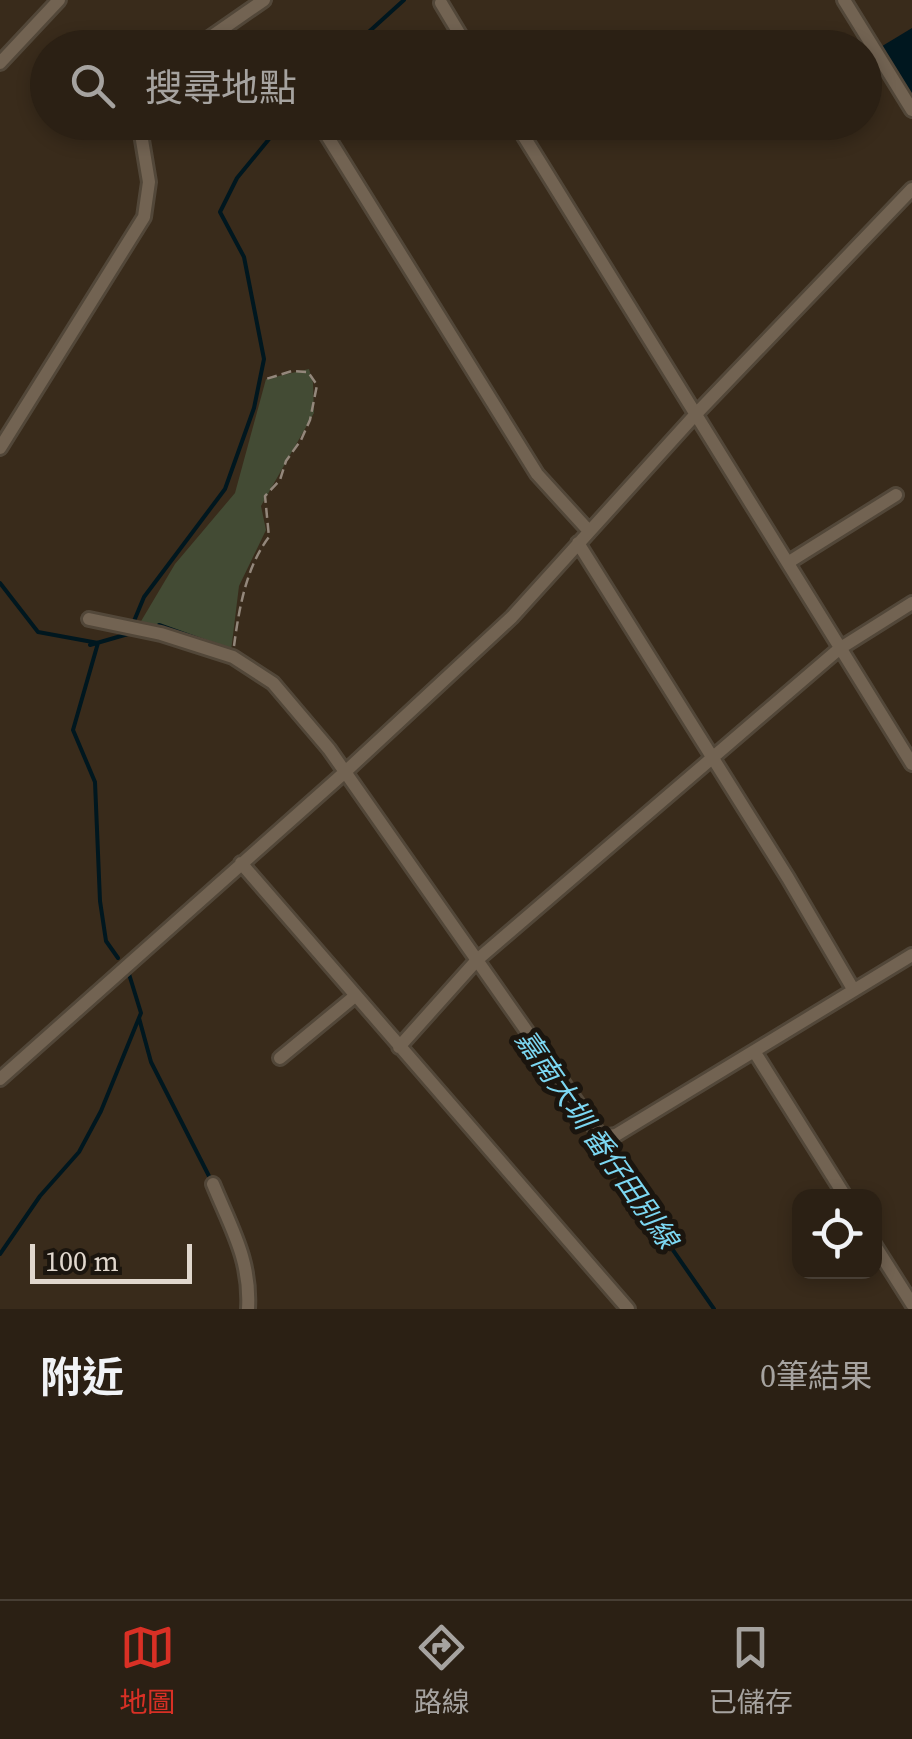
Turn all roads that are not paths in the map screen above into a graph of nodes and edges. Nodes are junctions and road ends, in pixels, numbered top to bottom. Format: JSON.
{"nodes":[{"id":1,"x":58,"y":0,"type":"edge"},
{"id":2,"x":264,"y":0,"type":"edge"},
{"id":3,"x":844,"y":0,"type":"edge"},
{"id":4,"x":440,"y":4,"type":"dead end"},
{"id":5,"x":30,"y":30,"type":"edge"},
{"id":6,"x":30,"y":30,"type":"edge"},
{"id":7,"x":221,"y":30,"type":"edge"},
{"id":8,"x":457,"y":30,"type":"edge"},
{"id":9,"x":863,"y":30,"type":"edge"},
{"id":10,"x":882,"y":61,"type":"edge"},
{"id":11,"x":0,"y":63,"type":"edge"},
{"id":12,"x":912,"y":110,"type":"edge"},
{"id":13,"x":142,"y":140,"type":"edge"},
{"id":14,"x":330,"y":140,"type":"edge"},
{"id":15,"x":527,"y":140,"type":"edge"},
{"id":16,"x":912,"y":188,"type":"edge"},
{"id":17,"x":695,"y":415,"type":"junction"},
{"id":18,"x":0,"y":448,"type":"edge"},
{"id":19,"x":896,"y":495,"type":"dead end"},
{"id":20,"x":588,"y":530,"type":"junction"},
{"id":21,"x":578,"y":542,"type":"junction"},
{"id":22,"x":788,"y":562,"type":"junction"},
{"id":23,"x":912,"y":603,"type":"edge"},
{"id":24,"x":89,"y":619,"type":"dead end"},
{"id":25,"x":838,"y":649,"type":"junction"},
{"id":26,"x":713,"y":757,"type":"junction"},
{"id":27,"x":912,"y":764,"type":"edge"},
{"id":28,"x":344,"y":773,"type":"junction"},
{"id":29,"x":241,"y":863,"type":"junction"},
{"id":30,"x":912,"y":955,"type":"edge"},
{"id":31,"x":477,"y":960,"type":"junction"},
{"id":32,"x":853,"y":989,"type":"junction"},
{"id":33,"x":355,"y":996,"type":"junction"},
{"id":34,"x":400,"y":1047,"type":"junction"},
{"id":35,"x":754,"y":1051,"type":"junction"},
{"id":36,"x":280,"y":1058,"type":"dead end"},
{"id":37,"x":0,"y":1079,"type":"edge"},
{"id":38,"x":213,"y":1184,"type":"dead end"},
{"id":39,"x":841,"y":1189,"type":"edge"},
{"id":40,"x":882,"y":1257,"type":"edge"},
{"id":41,"x":912,"y":1304,"type":"edge"},
{"id":42,"x":248,"y":1309,"type":"edge"},
{"id":43,"x":628,"y":1309,"type":"edge"}],
"edges":[{"from":1,"to":6,"type":"street"},
{"from":2,"to":7,"type":"street"},
{"from":3,"to":9,"type":"street"},
{"from":4,"to":8,"type":"street"},
{"from":5,"to":11,"type":"street"},
{"from":10,"to":12,"type":"street"},
{"from":13,"to":18,"type":"street"},
{"from":14,"to":20,"type":"street"},
{"from":15,"to":17,"type":"street"},
{"from":16,"to":17,"type":"street"},
{"from":17,"to":20,"type":"street"},
{"from":17,"to":22,"type":"street"},
{"from":19,"to":22,"type":"street"},
{"from":20,"to":21,"type":"street"},
{"from":21,"to":26,"type":"street"},
{"from":21,"to":28,"type":"street"},
{"from":22,"to":25,"type":"street"},
{"from":23,"to":25,"type":"street"},
{"from":24,"to":28,"type":"street"},
{"from":25,"to":26,"type":"street"},
{"from":25,"to":27,"type":"street"},
{"from":26,"to":31,"type":"street"},
{"from":26,"to":32,"type":"street"},
{"from":28,"to":29,"type":"street"},
{"from":28,"to":31,"type":"street"},
{"from":29,"to":33,"type":"street"},
{"from":29,"to":37,"type":"street"},
{"from":30,"to":32,"type":"street"},
{"from":31,"to":34,"type":"street"},
{"from":31,"to":35,"type":"street"},
{"from":32,"to":35,"type":"street"},
{"from":33,"to":34,"type":"street"},
{"from":33,"to":36,"type":"street"},
{"from":34,"to":43,"type":"street"},
{"from":35,"to":39,"type":"street"},
{"from":38,"to":42,"type":"street"},
{"from":40,"to":41,"type":"street"}]}
